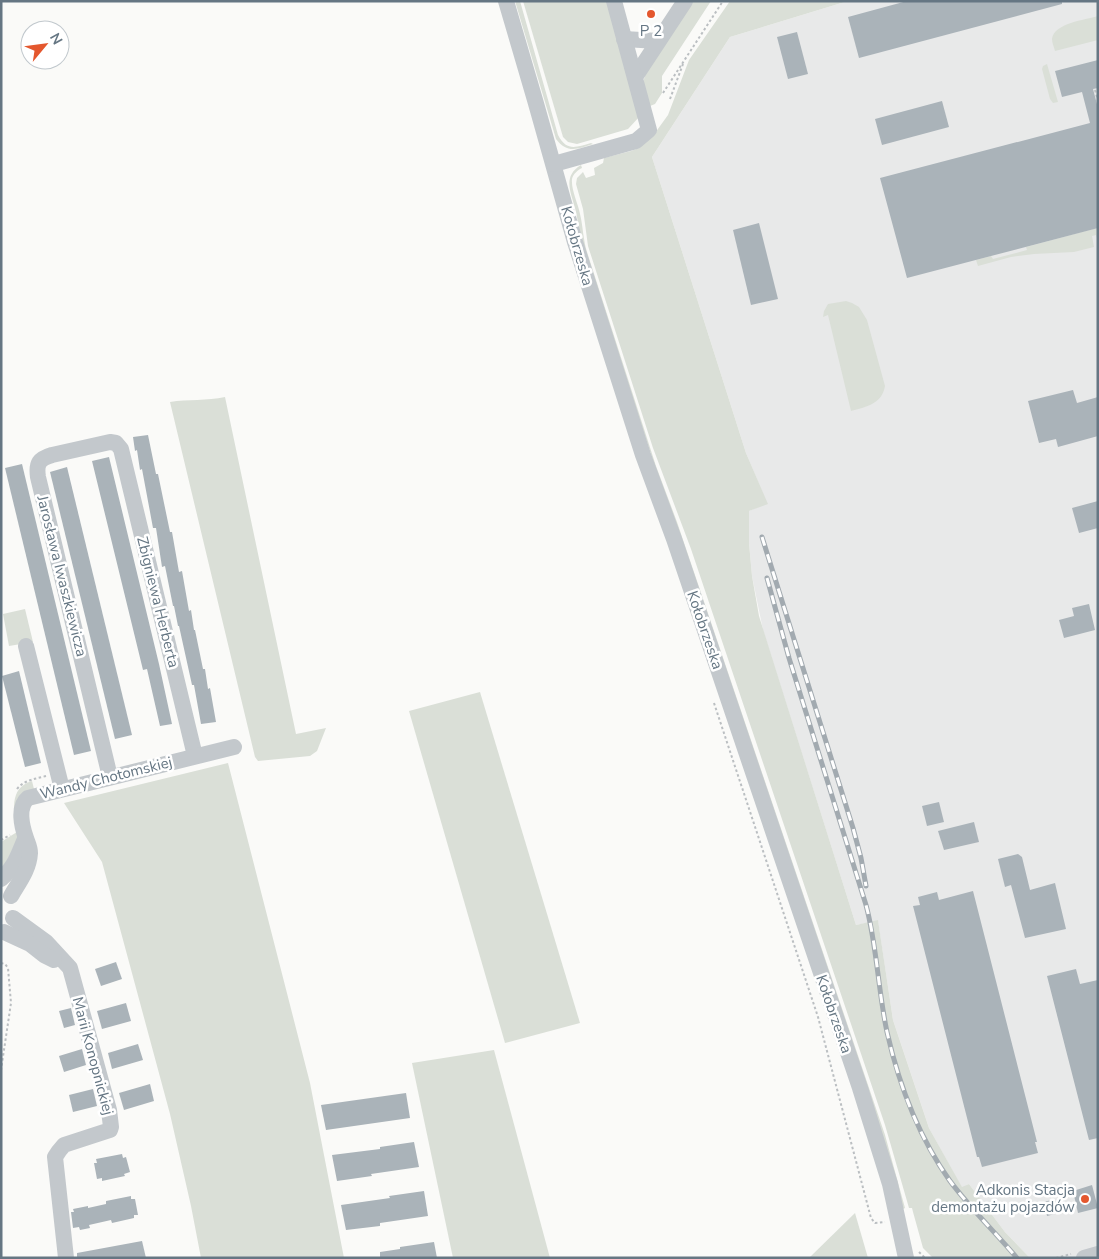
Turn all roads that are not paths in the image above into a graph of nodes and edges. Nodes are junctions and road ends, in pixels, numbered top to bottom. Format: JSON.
{"nodes":[{"id":1,"x":506,"y":1,"type":"edge"},
{"id":2,"x":614,"y":1,"type":"edge"},
{"id":3,"x":684,"y":1,"type":"edge"},
{"id":4,"x":624,"y":39,"type":"junction"},
{"id":5,"x":658,"y":41,"type":"junction"},
{"id":6,"x":635,"y":78,"type":"junction"},
{"id":7,"x":554,"y":164,"type":"junction"},
{"id":8,"x":121,"y":449,"type":"joint"},
{"id":9,"x":26,"y":646,"type":"dead end"},
{"id":10,"x":234,"y":746,"type":"dead end"},
{"id":11,"x":195,"y":756,"type":"junction"},
{"id":12,"x":110,"y":777,"type":"junction"},
{"id":13,"x":62,"y":789,"type":"junction"},
{"id":14,"x":25,"y":837,"type":"junction"},
{"id":15,"x":1,"y":879,"type":"edge"},
{"id":16,"x":6,"y":890,"type":"edge"},
{"id":17,"x":13,"y":918,"type":"junction"},
{"id":18,"x":3,"y":933,"type":"edge"},
{"id":19,"x":70,"y":968,"type":"junction"},
{"id":20,"x":1098,"y":1254,"type":"edge"},
{"id":21,"x":66,"y":1258,"type":"edge"},
{"id":22,"x":906,"y":1258,"type":"edge"},
{"id":23,"x":1084,"y":1258,"type":"edge"}],
"edges":[{"from":1,"to":7,"type":"street","name":"Kołobrzeska"},
{"from":2,"to":4,"type":"street"},
{"from":3,"to":5,"type":"street"},
{"from":4,"to":5,"type":"street"},
{"from":4,"to":6,"type":"street"},
{"from":5,"to":6,"type":"street"},
{"from":6,"to":7,"type":"street"},
{"from":7,"to":22,"type":"street","name":"Kołobrzeska"},
{"from":8,"to":11,"type":"street","name":"Zbigniewa Herberta"},
{"from":8,"to":12,"type":"street","name":"Jarosława Iwaszkiewicza"},
{"from":9,"to":13,"type":"street"},
{"from":10,"to":11,"type":"street","name":"Wandy Chotomskiej"},
{"from":11,"to":12,"type":"street","name":"Wandy Chotomskiej"},
{"from":12,"to":13,"type":"street","name":"Wandy Chotomskiej"},
{"from":13,"to":14,"type":"street","name":"Wandy Chotomskiej"},
{"from":14,"to":15,"type":"street"},
{"from":14,"to":16,"type":"street"},
{"from":16,"to":17,"type":"street"},
{"from":17,"to":18,"type":"street"},
{"from":17,"to":19,"type":"street","name":"Marii Konopnickiej"},
{"from":18,"to":19,"type":"street"},
{"from":19,"to":21,"type":"street","name":"Marii Konopnickiej"},
{"from":20,"to":23,"type":"street"}]}
